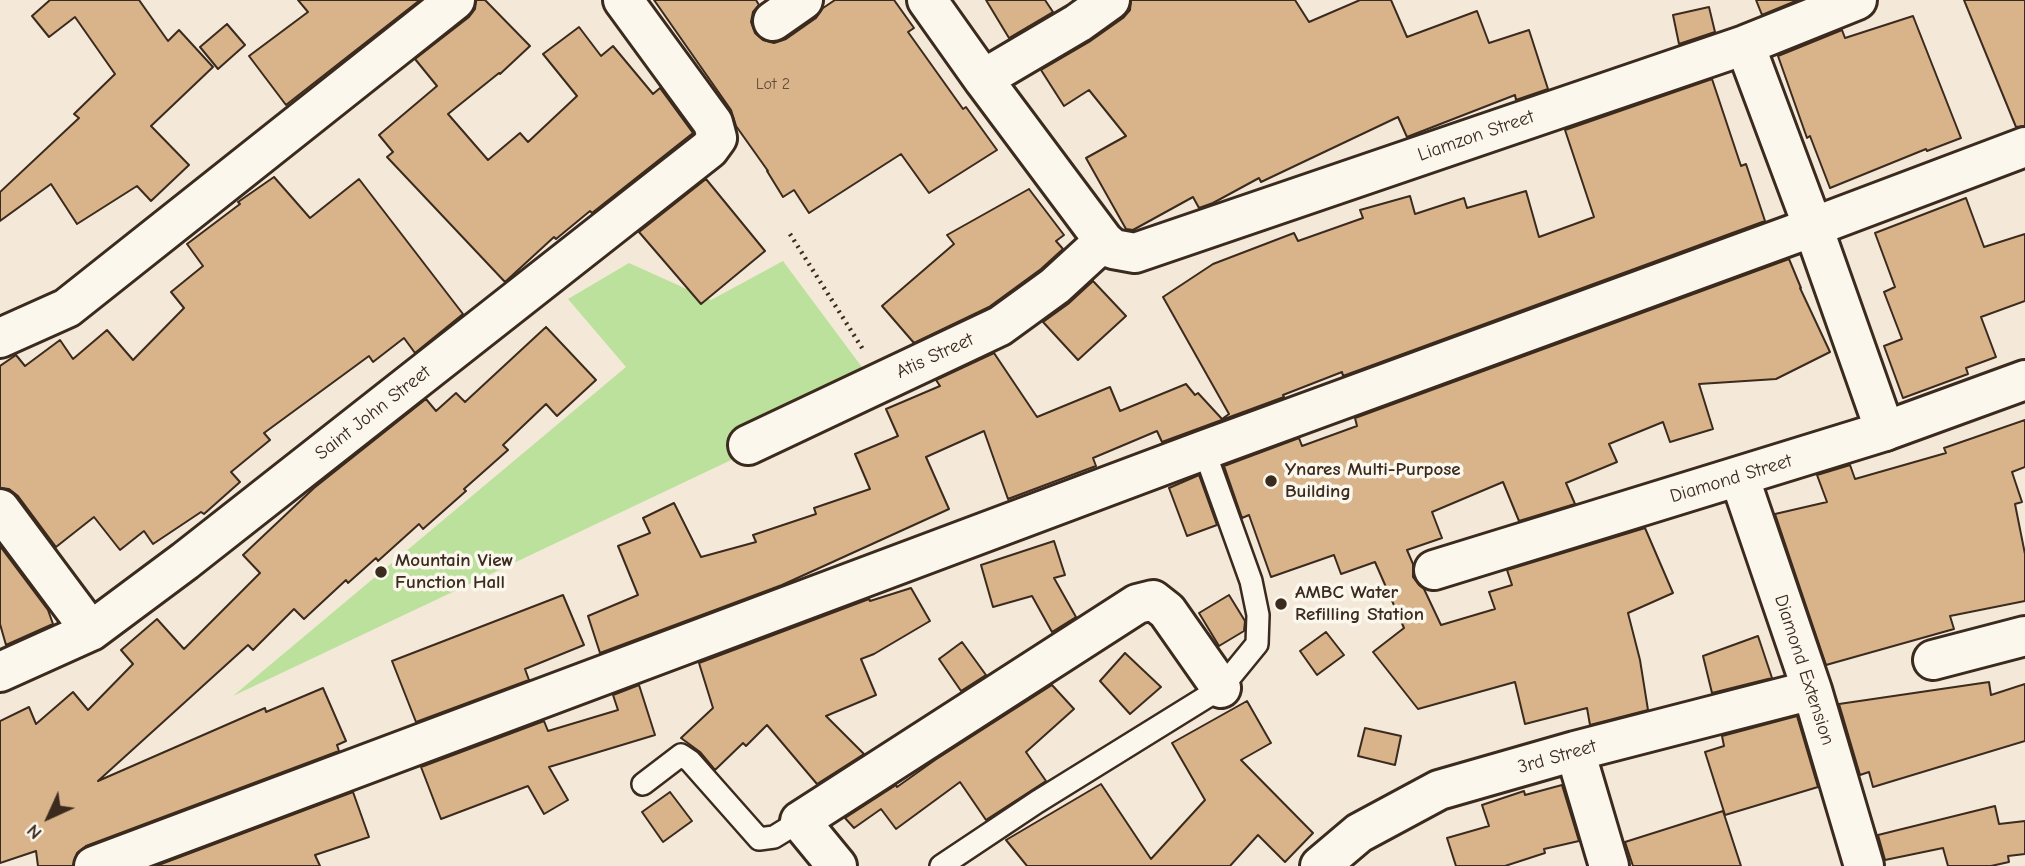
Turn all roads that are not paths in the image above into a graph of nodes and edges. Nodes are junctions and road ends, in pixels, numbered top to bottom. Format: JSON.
{"nodes":[{"id":1,"x":455,"y":0,"type":"edge"},
{"id":2,"x":623,"y":0,"type":"edge"},
{"id":3,"x":927,"y":0,"type":"edge"},
{"id":4,"x":1110,"y":0,"type":"edge"},
{"id":5,"x":1857,"y":0,"type":"edge"},
{"id":6,"x":1745,"y":45,"type":"junction"},
{"id":7,"x":983,"y":79,"type":"junction"},
{"id":8,"x":2025,"y":147,"type":"edge"},
{"id":9,"x":1813,"y":227,"type":"junction"},
{"id":10,"x":1104,"y":241,"type":"junction"},
{"id":11,"x":0,"y":338,"type":"edge"},
{"id":12,"x":2025,"y":380,"type":"edge"},
{"id":13,"x":1885,"y":431,"type":"junction"},
{"id":14,"x":748,"y":445,"type":"dead end"},
{"id":15,"x":1204,"y":450,"type":"junction"},
{"id":16,"x":1739,"y":476,"type":"junction"},
{"id":17,"x":0,"y":509,"type":"edge"},
{"id":18,"x":1434,"y":570,"type":"dead end"},
{"id":19,"x":91,"y":631,"type":"junction"},
{"id":20,"x":2025,"y":636,"type":"edge"},
{"id":21,"x":1933,"y":660,"type":"dead end"},
{"id":22,"x":0,"y":672,"type":"edge"},
{"id":23,"x":1222,"y":688,"type":"junction"},
{"id":24,"x":1812,"y":690,"type":"junction"},
{"id":25,"x":1575,"y":751,"type":"junction"},
{"id":26,"x":643,"y":784,"type":"dead end"},
{"id":27,"x":800,"y":821,"type":"junction"},
{"id":28,"x":1365,"y":850,"type":"edge"},
{"id":29,"x":94,"y":866,"type":"edge"},
{"id":30,"x":837,"y":866,"type":"edge"},
{"id":31,"x":941,"y":866,"type":"edge"},
{"id":32,"x":1320,"y":866,"type":"edge"},
{"id":33,"x":1609,"y":866,"type":"edge"},
{"id":34,"x":1864,"y":866,"type":"edge"}],
"edges":[{"from":1,"to":11,"type":"street"},
{"from":2,"to":19,"type":"street","name":"Saint John Street"},
{"from":3,"to":7,"type":"street"},
{"from":4,"to":7,"type":"street"},
{"from":5,"to":6,"type":"street","name":"Liamzon Street"},
{"from":6,"to":9,"type":"street"},
{"from":6,"to":10,"type":"street","name":"Liamzon Street"},
{"from":7,"to":10,"type":"street"},
{"from":8,"to":9,"type":"street"},
{"from":9,"to":13,"type":"street"},
{"from":9,"to":15,"type":"street"},
{"from":10,"to":14,"type":"street","name":"Atis Street"},
{"from":12,"to":13,"type":"street","name":"Diamond Street"},
{"from":13,"to":16,"type":"street","name":"Diamond Street"},
{"from":15,"to":23,"type":"lane"},
{"from":15,"to":29,"type":"street"},
{"from":16,"to":18,"type":"street","name":"Diamond Street"},
{"from":16,"to":24,"type":"street","name":"Diamond Extension"},
{"from":17,"to":19,"type":"street"},
{"from":19,"to":22,"type":"street","name":"Saint John Street"},
{"from":20,"to":21,"type":"street"},
{"from":23,"to":27,"type":"street"},
{"from":23,"to":31,"type":"lane"},
{"from":24,"to":25,"type":"street","name":"3rd Street"},
{"from":24,"to":34,"type":"street","name":"Diamond Extension"},
{"from":25,"to":28,"type":"street","name":"3rd Street"},
{"from":25,"to":33,"type":"street"},
{"from":26,"to":27,"type":"lane"},
{"from":27,"to":30,"type":"street"},
{"from":28,"to":32,"type":"street","name":"3rd Street"}]}
